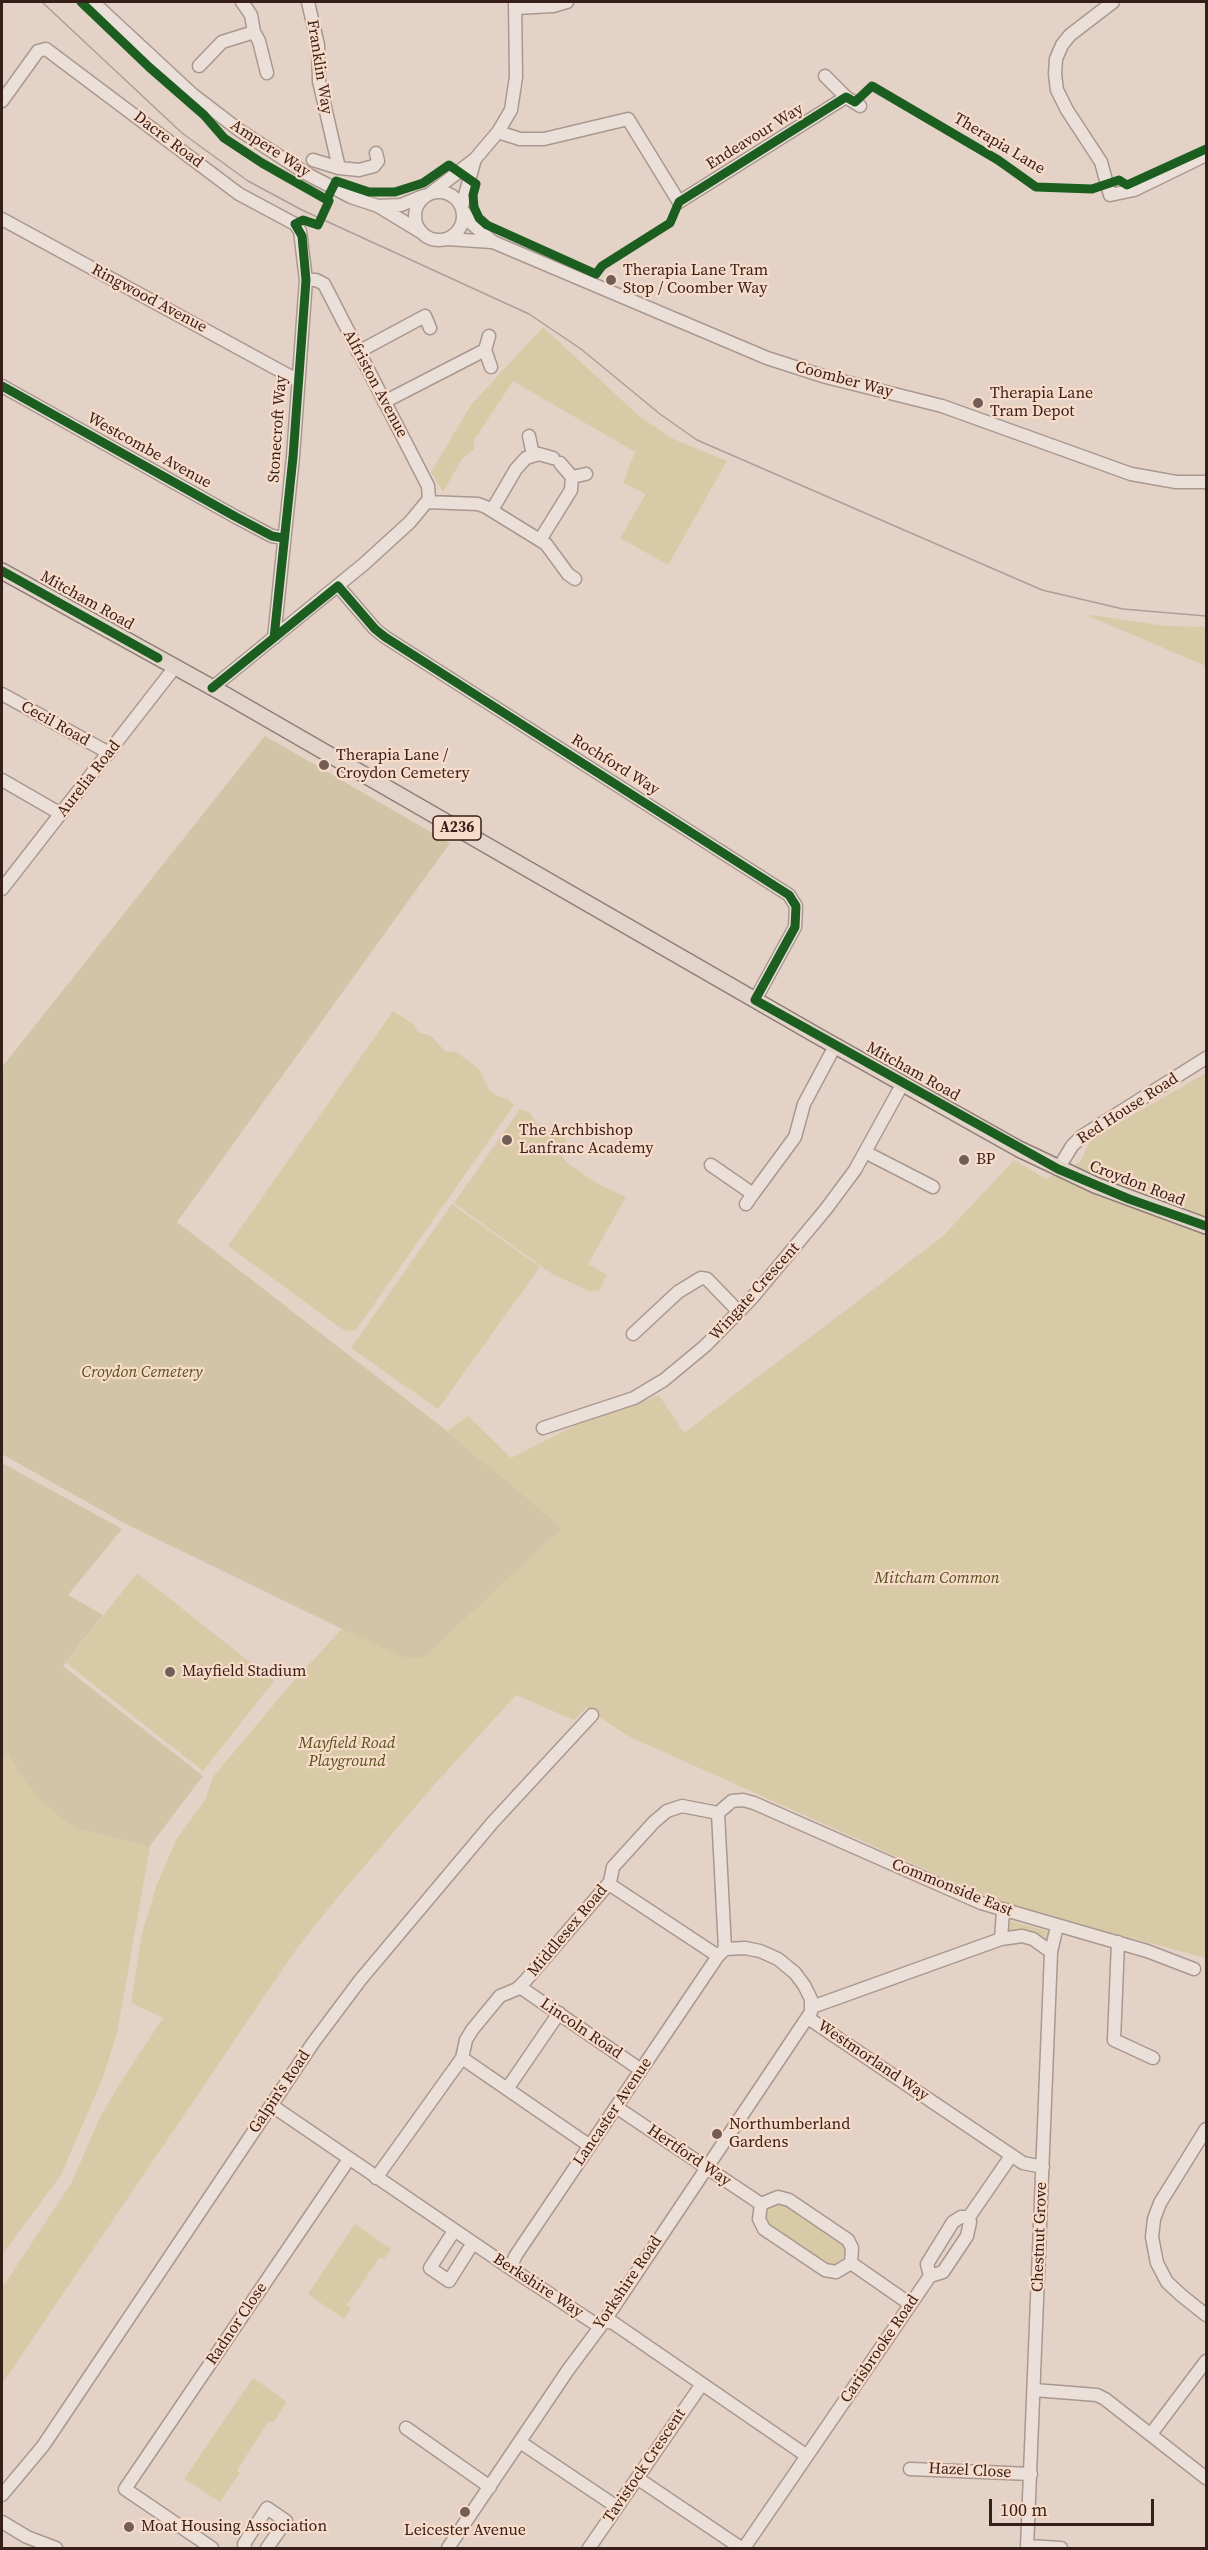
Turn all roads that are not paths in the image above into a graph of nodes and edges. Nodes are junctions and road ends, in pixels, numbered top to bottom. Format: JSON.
{"nodes":[{"id":1,"x":93,"y":2,"type":"edge"},
{"id":2,"x":242,"y":2,"type":"edge"},
{"id":3,"x":308,"y":2,"type":"edge"},
{"id":4,"x":567,"y":2,"type":"edge"},
{"id":5,"x":1113,"y":2,"type":"edge"},
{"id":6,"x":515,"y":5,"type":"edge"},
{"id":7,"x":254,"y":32,"type":"junction"},
{"id":8,"x":199,"y":66,"type":"dead end"},
{"id":9,"x":267,"y":73,"type":"dead end"},
{"id":10,"x":825,"y":76,"type":"dead end"},
{"id":11,"x":4,"y":93,"type":"edge"},
{"id":12,"x":846,"y":97,"type":"junction"},
{"id":13,"x":860,"y":106,"type":"dead end"},
{"id":14,"x":498,"y":132,"type":"junction"},
{"id":15,"x":376,"y":153,"type":"dead end"},
{"id":16,"x":1206,"y":155,"type":"edge"},
{"id":17,"x":476,"y":159,"type":"junction"},
{"id":18,"x":313,"y":160,"type":"dead end"},
{"id":19,"x":339,"y":168,"type":"junction"},
{"id":20,"x":428,"y":194,"type":"junction"},
{"id":21,"x":378,"y":207,"type":"junction"},
{"id":22,"x":463,"y":209,"type":"junction"},
{"id":23,"x":2,"y":219,"type":"edge"},
{"id":24,"x":295,"y":224,"type":"joint"},
{"id":25,"x":421,"y":232,"type":"junction"},
{"id":26,"x":448,"y":239,"type":"junction"},
{"id":27,"x":493,"y":242,"type":"junction"},
{"id":28,"x":306,"y":280,"type":"junction"},
{"id":29,"x":430,"y":328,"type":"dead end"},
{"id":30,"x":489,"y":336,"type":"dead end"},
{"id":31,"x":485,"y":350,"type":"junction"},
{"id":32,"x":358,"y":352,"type":"junction"},
{"id":33,"x":491,"y":367,"type":"dead end"},
{"id":34,"x":297,"y":380,"type":"junction"},
{"id":35,"x":2,"y":387,"type":"edge"},
{"id":36,"x":384,"y":402,"type":"junction"},
{"id":37,"x":529,"y":436,"type":"dead end"},
{"id":38,"x":532,"y":454,"type":"junction"},
{"id":39,"x":586,"y":474,"type":"dead end"},
{"id":40,"x":573,"y":477,"type":"junction"},
{"id":41,"x":1206,"y":482,"type":"edge"},
{"id":42,"x":428,"y":502,"type":"junction"},
{"id":43,"x":492,"y":510,"type":"junction"},
{"id":44,"x":283,"y":538,"type":"junction"},
{"id":45,"x":540,"y":540,"type":"junction"},
{"id":46,"x":2,"y":571,"type":"edge"},
{"id":47,"x":575,"y":579,"type":"dead end"},
{"id":48,"x":338,"y":586,"type":"junction"},
{"id":49,"x":274,"y":638,"type":"junction"},
{"id":50,"x":175,"y":667,"type":"junction"},
{"id":51,"x":212,"y":688,"type":"junction"},
{"id":52,"x":2,"y":694,"type":"edge"},
{"id":53,"x":109,"y":753,"type":"junction"},
{"id":54,"x":2,"y":780,"type":"edge"},
{"id":55,"x":61,"y":814,"type":"junction"},
{"id":56,"x":2,"y":889,"type":"edge"},
{"id":57,"x":755,"y":1000,"type":"junction"},
{"id":58,"x":835,"y":1046,"type":"junction"},
{"id":59,"x":1206,"y":1059,"type":"edge"},
{"id":60,"x":903,"y":1083,"type":"junction"},
{"id":61,"x":865,"y":1152,"type":"junction"},
{"id":62,"x":711,"y":1165,"type":"dead end"},
{"id":63,"x":1058,"y":1169,"type":"junction"},
{"id":64,"x":933,"y":1187,"type":"dead end"},
{"id":65,"x":1206,"y":1226,"type":"edge"},
{"id":66,"x":738,"y":1312,"type":"junction"},
{"id":67,"x":633,"y":1334,"type":"dead end"},
{"id":68,"x":543,"y":1428,"type":"dead end"},
{"id":69,"x":592,"y":1715,"type":"dead end"},
{"id":70,"x":718,"y":1813,"type":"junction"},
{"id":71,"x":609,"y":1884,"type":"junction"},
{"id":72,"x":1003,"y":1911,"type":"junction"},
{"id":73,"x":1057,"y":1926,"type":"junction"},
{"id":74,"x":1001,"y":1939,"type":"junction"},
{"id":75,"x":1118,"y":1942,"type":"junction"},
{"id":76,"x":722,"y":1952,"type":"junction"},
{"id":77,"x":1052,"y":1952,"type":"junction"},
{"id":78,"x":1194,"y":1969,"type":"dead end"},
{"id":79,"x":520,"y":1987,"type":"junction"},
{"id":80,"x":559,"y":2013,"type":"junction"},
{"id":81,"x":810,"y":2013,"type":"junction"},
{"id":82,"x":462,"y":2058,"type":"junction"},
{"id":83,"x":1153,"y":2058,"type":"dead end"},
{"id":84,"x":641,"y":2070,"type":"junction"},
{"id":85,"x":507,"y":2089,"type":"junction"},
{"id":86,"x":272,"y":2105,"type":"junction"},
{"id":87,"x":616,"y":2107,"type":"junction"},
{"id":88,"x":1206,"y":2129,"type":"edge"},
{"id":89,"x":590,"y":2146,"type":"junction"},
{"id":90,"x":1011,"y":2156,"type":"junction"},
{"id":91,"x":348,"y":2159,"type":"junction"},
{"id":92,"x":706,"y":2167,"type":"junction"},
{"id":93,"x":1043,"y":2167,"type":"junction"},
{"id":94,"x":376,"y":2178,"type":"junction"},
{"id":95,"x":761,"y":2204,"type":"junction"},
{"id":96,"x":969,"y":2217,"type":"junction"},
{"id":97,"x":454,"y":2231,"type":"junction"},
{"id":98,"x":473,"y":2243,"type":"junction"},
{"id":99,"x":851,"y":2263,"type":"junction"},
{"id":100,"x":510,"y":2268,"type":"junction"},
{"id":101,"x":930,"y":2276,"type":"junction"},
{"id":102,"x":910,"y":2304,"type":"junction"},
{"id":103,"x":1206,"y":2314,"type":"edge"},
{"id":104,"x":603,"y":2323,"type":"junction"},
{"id":105,"x":1206,"y":2361,"type":"edge"},
{"id":106,"x":702,"y":2384,"type":"junction"},
{"id":107,"x":1034,"y":2390,"type":"junction"},
{"id":108,"x":406,"y":2428,"type":"dead end"},
{"id":109,"x":1151,"y":2434,"type":"junction"},
{"id":110,"x":520,"y":2442,"type":"junction"},
{"id":111,"x":807,"y":2456,"type":"junction"},
{"id":112,"x":910,"y":2469,"type":"dead end"},
{"id":113,"x":1030,"y":2474,"type":"junction"},
{"id":114,"x":637,"y":2478,"type":"junction"},
{"id":115,"x":1206,"y":2478,"type":"edge"},
{"id":116,"x":490,"y":2487,"type":"junction"},
{"id":117,"x":2,"y":2495,"type":"edge"},
{"id":118,"x":617,"y":2507,"type":"junction"},
{"id":119,"x":2,"y":2522,"type":"edge"},
{"id":120,"x":1027,"y":2547,"type":"edge"},
{"id":121,"x":56,"y":2548,"type":"edge"},
{"id":122,"x":212,"y":2548,"type":"edge"},
{"id":123,"x":245,"y":2548,"type":"edge"},
{"id":124,"x":267,"y":2548,"type":"edge"},
{"id":125,"x":448,"y":2548,"type":"edge"},
{"id":126,"x":589,"y":2548,"type":"edge"},
{"id":127,"x":743,"y":2548,"type":"edge"},
{"id":128,"x":1061,"y":2548,"type":"edge"}],
"edges":[{"from":1,"to":21,"type":"street","name":"Ampere Way"},
{"from":2,"to":7,"type":"street"},
{"from":3,"to":19,"type":"street","name":"Franklin Way"},
{"from":4,"to":6,"type":"street"},
{"from":5,"to":16,"type":"street"},
{"from":6,"to":14,"type":"street"},
{"from":7,"to":8,"type":"street"},
{"from":7,"to":9,"type":"street"},
{"from":10,"to":12,"type":"street"},
{"from":11,"to":24,"type":"street","name":"Dacre Road"},
{"from":12,"to":13,"type":"street"},
{"from":12,"to":14,"type":"street","name":"Endeavour Way"},
{"from":14,"to":17,"type":"street"},
{"from":15,"to":19,"type":"street"},
{"from":17,"to":20,"type":"street","name":"Ampere Way"},
{"from":17,"to":22,"type":"street"},
{"from":18,"to":19,"type":"street"},
{"from":20,"to":21,"type":"street","name":"Ampere Way"},
{"from":20,"to":22,"type":"street"},
{"from":20,"to":25,"type":"street"},
{"from":21,"to":25,"type":"street","name":"Ampere Way"},
{"from":22,"to":26,"type":"street"},
{"from":22,"to":27,"type":"street","name":"Coomber Way"},
{"from":23,"to":34,"type":"street","name":"Ringwood Avenue"},
{"from":24,"to":28,"type":"street","name":"Stonecroft Way"},
{"from":25,"to":26,"type":"street"},
{"from":26,"to":27,"type":"street","name":"Coomber Way"},
{"from":27,"to":41,"type":"street","name":"Coomber Way"},
{"from":28,"to":32,"type":"street","name":"Alfriston Avenue"},
{"from":28,"to":34,"type":"street","name":"Stonecroft Way"},
{"from":29,"to":32,"type":"street"},
{"from":30,"to":31,"type":"street"},
{"from":31,"to":33,"type":"street"},
{"from":31,"to":36,"type":"street"},
{"from":32,"to":36,"type":"street","name":"Alfriston Avenue"},
{"from":34,"to":44,"type":"street","name":"Stonecroft Way"},
{"from":35,"to":44,"type":"street","name":"Westcombe Avenue"},
{"from":36,"to":42,"type":"street","name":"Alfriston Avenue"},
{"from":37,"to":38,"type":"street"},
{"from":38,"to":40,"type":"street"},
{"from":38,"to":43,"type":"street"},
{"from":39,"to":40,"type":"street"},
{"from":40,"to":45,"type":"street"},
{"from":42,"to":43,"type":"street"},
{"from":42,"to":48,"type":"street"},
{"from":43,"to":45,"type":"street"},
{"from":44,"to":49,"type":"street","name":"Stonecroft Way"},
{"from":45,"to":47,"type":"street"},
{"from":46,"to":50,"type":"main road","name":"Mitcham Road","number":"A236"},
{"from":48,"to":49,"type":"street"},
{"from":48,"to":57,"type":"street","name":"Rochford Way"},
{"from":49,"to":51,"type":"street"},
{"from":50,"to":51,"type":"main road","name":"Mitcham Road","number":"A236"},
{"from":50,"to":53,"type":"street","name":"Aurelia Road"},
{"from":51,"to":57,"type":"main road","name":"Mitcham Road","number":"A236"},
{"from":52,"to":53,"type":"street","name":"Cecil Road"},
{"from":53,"to":55,"type":"street","name":"Aurelia Road"},
{"from":54,"to":55,"type":"street"},
{"from":55,"to":56,"type":"street","name":"Aurelia Road"},
{"from":57,"to":58,"type":"main road","name":"Mitcham Road","number":"A236"},
{"from":58,"to":60,"type":"main road","name":"Mitcham Road","number":"A236"},
{"from":58,"to":62,"type":"street"},
{"from":59,"to":63,"type":"street","name":"Red House Road"},
{"from":60,"to":61,"type":"street","name":"Wingate Crescent"},
{"from":60,"to":63,"type":"main road","name":"Mitcham Road","number":"A236"},
{"from":61,"to":64,"type":"street"},
{"from":61,"to":66,"type":"street","name":"Wingate Crescent"},
{"from":63,"to":65,"type":"main road","name":"Croydon Road","number":"A236"},
{"from":66,"to":67,"type":"street"},
{"from":66,"to":68,"type":"street","name":"Wingate Crescent"},
{"from":69,"to":86,"type":"street","name":"Galpin's Road"},
{"from":70,"to":71,"type":"street","name":"Middlesex Road"},
{"from":70,"to":72,"type":"street","name":"Commonside East"},
{"from":70,"to":76,"type":"street"},
{"from":71,"to":76,"type":"street"},
{"from":71,"to":79,"type":"street","name":"Middlesex Road"},
{"from":72,"to":73,"type":"street","name":"Commonside East"},
{"from":72,"to":74,"type":"street"},
{"from":73,"to":75,"type":"street","name":"Commonside East"},
{"from":73,"to":77,"type":"street","name":"Chestnut Grove"},
{"from":74,"to":77,"type":"street"},
{"from":74,"to":81,"type":"street"},
{"from":75,"to":78,"type":"street","name":"Commonside East"},
{"from":75,"to":83,"type":"street"},
{"from":76,"to":81,"type":"street","name":"Westmorland Way"},
{"from":76,"to":84,"type":"street","name":"Lancaster Avenue"},
{"from":77,"to":93,"type":"street","name":"Chestnut Grove"},
{"from":79,"to":80,"type":"street","name":"Lincoln Road"},
{"from":79,"to":82,"type":"street","name":"Middlesex Road"},
{"from":80,"to":84,"type":"street","name":"Lincoln Road"},
{"from":80,"to":85,"type":"street"},
{"from":81,"to":90,"type":"street","name":"Westmorland Way"},
{"from":81,"to":92,"type":"street","name":"Yorkshire Road"},
{"from":82,"to":85,"type":"street"},
{"from":82,"to":94,"type":"street","name":"Middlesex Road"},
{"from":84,"to":87,"type":"street","name":"Lancaster Avenue"},
{"from":85,"to":89,"type":"street"},
{"from":86,"to":91,"type":"street","name":"Berkshire Way"},
{"from":86,"to":117,"type":"street","name":"Galpin's Road"},
{"from":87,"to":89,"type":"street","name":"Lancaster Avenue"},
{"from":87,"to":92,"type":"street","name":"Hertford Way"},
{"from":88,"to":103,"type":"street"},
{"from":89,"to":100,"type":"street","name":"Lancaster Avenue"},
{"from":90,"to":93,"type":"street","name":"Westmorland Way"},
{"from":90,"to":96,"type":"street","name":"Carisbrooke Road"},
{"from":91,"to":94,"type":"street","name":"Berkshire Way"},
{"from":91,"to":122,"type":"street","name":"Radnor Close"},
{"from":92,"to":95,"type":"street","name":"Hertford Way"},
{"from":92,"to":104,"type":"street","name":"Yorkshire Road"},
{"from":93,"to":107,"type":"street","name":"Chestnut Grove"},
{"from":94,"to":97,"type":"street","name":"Berkshire Way"},
{"from":95,"to":99,"type":"street"},
{"from":95,"to":99,"type":"street"},
{"from":96,"to":101,"type":"street","name":"Carisbrooke Road"},
{"from":96,"to":101,"type":"street"},
{"from":97,"to":98,"type":"street","name":"Berkshire Way"},
{"from":97,"to":98,"type":"street"},
{"from":98,"to":100,"type":"street","name":"Berkshire Way"},
{"from":99,"to":102,"type":"street"},
{"from":100,"to":104,"type":"street","name":"Berkshire Way"},
{"from":101,"to":102,"type":"street","name":"Carisbrooke Road"},
{"from":102,"to":111,"type":"street","name":"Carisbrooke Road"},
{"from":104,"to":106,"type":"street","name":"Berkshire Way"},
{"from":104,"to":110,"type":"street","name":"Yorkshire Road"},
{"from":105,"to":109,"type":"street"},
{"from":106,"to":111,"type":"street","name":"Berkshire Way"},
{"from":106,"to":114,"type":"street","name":"Tavistock Crescent"},
{"from":107,"to":109,"type":"street"},
{"from":107,"to":113,"type":"street","name":"Chestnut Grove"},
{"from":108,"to":116,"type":"street"},
{"from":109,"to":115,"type":"street"},
{"from":110,"to":116,"type":"street","name":"Yorkshire Road"},
{"from":110,"to":118,"type":"street"},
{"from":111,"to":127,"type":"street","name":"Carisbrooke Road"},
{"from":112,"to":113,"type":"street","name":"Hazel Close"},
{"from":113,"to":120,"type":"street","name":"Chestnut Grove"},
{"from":114,"to":118,"type":"street","name":"Tavistock Crescent"},
{"from":114,"to":127,"type":"street"},
{"from":116,"to":125,"type":"street","name":"Yorkshire Road"},
{"from":118,"to":126,"type":"street","name":"Tavistock Crescent"},
{"from":119,"to":121,"type":"street"},
{"from":120,"to":128,"type":"street"},
{"from":123,"to":124,"type":"street"}]}
